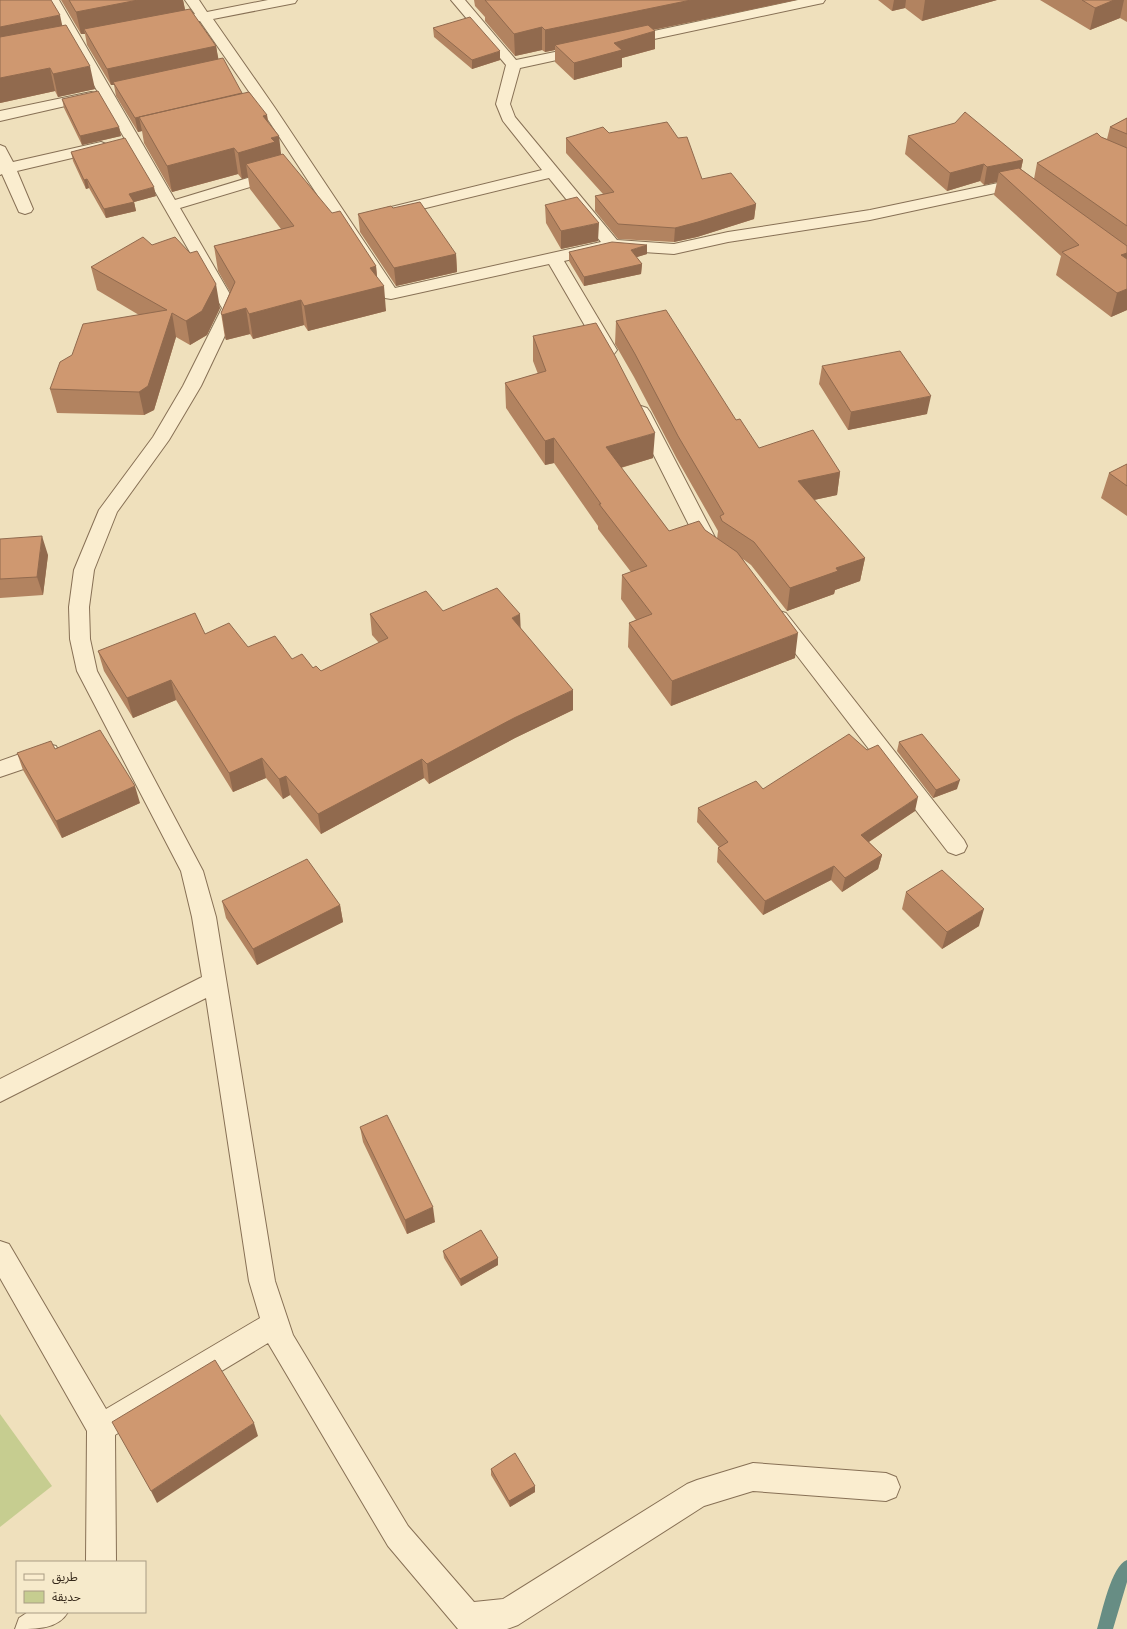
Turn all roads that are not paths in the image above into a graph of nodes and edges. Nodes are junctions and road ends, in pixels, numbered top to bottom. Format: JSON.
{"nodes":[{"id":1,"x":52,"y":0,"type":"edge"},
{"id":2,"x":192,"y":0,"type":"edge"},
{"id":3,"x":290,"y":0,"type":"edge"},
{"id":4,"x":458,"y":0,"type":"edge"},
{"id":5,"x":818,"y":0,"type":"edge"},
{"id":6,"x":204,"y":17,"type":"junction"},
{"id":7,"x":181,"y":21,"type":"edge"},
{"id":8,"x":612,"y":44,"type":"edge"},
{"id":9,"x":597,"y":47,"type":"edge"},
{"id":10,"x":236,"y":64,"type":"junction"},
{"id":11,"x":512,"y":65,"type":"junction"},
{"id":12,"x":221,"y":67,"type":"edge"},
{"id":13,"x":113,"y":91,"type":"junction"},
{"id":14,"x":0,"y":116,"type":"edge"},
{"id":15,"x":140,"y":137,"type":"junction"},
{"id":16,"x":0,"y":150,"type":"edge"},
{"id":17,"x":306,"y":166,"type":"junction"},
{"id":18,"x":4,"y":169,"type":"edge"},
{"id":19,"x":552,"y":172,"type":"junction"},
{"id":20,"x":1036,"y":198,"type":"edge"},
{"id":21,"x":171,"y":206,"type":"junction"},
{"id":22,"x":25,"y":209,"type":"dead end"},
{"id":23,"x":375,"y":216,"type":"edge"},
{"id":24,"x":359,"y":220,"type":"dead end"},
{"id":25,"x":344,"y":223,"type":"junction"},
{"id":26,"x":612,"y":245,"type":"junction"},
{"id":27,"x":554,"y":258,"type":"junction"},
{"id":28,"x":617,"y":365,"type":"edge"},
{"id":29,"x":632,"y":392,"type":"edge"},
{"id":30,"x":724,"y":558,"type":"edge"},
{"id":31,"x":767,"y":602,"type":"edge"},
{"id":32,"x":65,"y":746,"type":"edge"},
{"id":33,"x":0,"y":769,"type":"edge"},
{"id":34,"x":956,"y":846,"type":"dead end"},
{"id":35,"x":215,"y":982,"type":"junction"},
{"id":36,"x":0,"y":1091,"type":"edge"},
{"id":37,"x":0,"y":1253,"type":"edge"},
{"id":38,"x":276,"y":1324,"type":"junction"},
{"id":39,"x":101,"y":1428,"type":"junction"},
{"id":40,"x":886,"y":1487,"type":"dead end"},
{"id":41,"x":101,"y":1561,"type":"edge"},
{"id":42,"x":52,"y":1613,"type":"edge"},
{"id":43,"x":30,"y":1629,"type":"edge"}],
"edges":[{"from":1,"to":13,"type":"street"},
{"from":2,"to":6,"type":"street"},
{"from":3,"to":6,"type":"street"},
{"from":4,"to":11,"type":"street"},
{"from":5,"to":8,"type":"street"},
{"from":6,"to":7,"type":"street"},
{"from":6,"to":10,"type":"street"},
{"from":9,"to":11,"type":"street"},
{"from":10,"to":12,"type":"street"},
{"from":10,"to":17,"type":"street"},
{"from":11,"to":19,"type":"street"},
{"from":13,"to":14,"type":"street"},
{"from":13,"to":15,"type":"street"},
{"from":15,"to":18,"type":"street"},
{"from":15,"to":21,"type":"street"},
{"from":16,"to":18,"type":"street"},
{"from":17,"to":21,"type":"street"},
{"from":17,"to":25,"type":"street"},
{"from":18,"to":22,"type":"street"},
{"from":19,"to":23,"type":"street"},
{"from":19,"to":26,"type":"street"},
{"from":20,"to":26,"type":"street"},
{"from":21,"to":35,"type":"street"},
{"from":24,"to":25,"type":"street"},
{"from":25,"to":27,"type":"street"},
{"from":26,"to":27,"type":"street"},
{"from":27,"to":28,"type":"street"},
{"from":29,"to":30,"type":"street"},
{"from":31,"to":34,"type":"street"},
{"from":32,"to":33,"type":"street"},
{"from":35,"to":36,"type":"street"},
{"from":35,"to":38,"type":"street"},
{"from":37,"to":39,"type":"street"},
{"from":38,"to":39,"type":"street"},
{"from":38,"to":40,"type":"street"},
{"from":39,"to":41,"type":"street"},
{"from":42,"to":43,"type":"street"}]}
